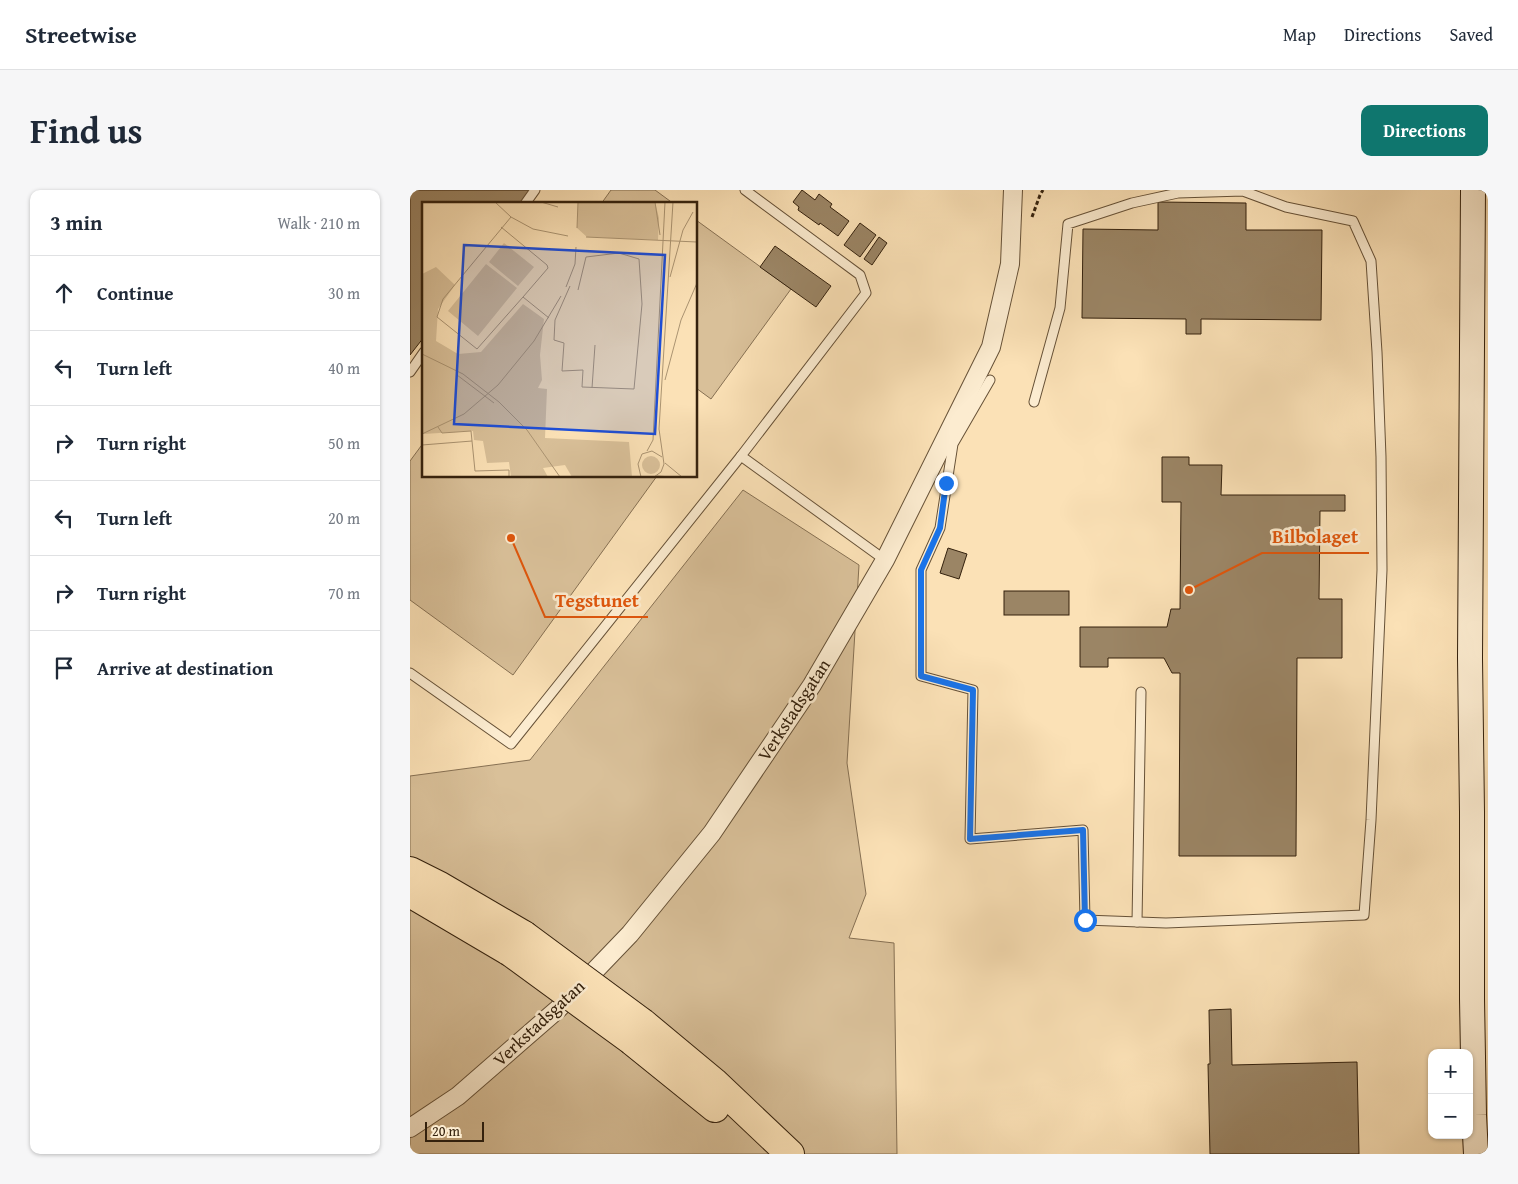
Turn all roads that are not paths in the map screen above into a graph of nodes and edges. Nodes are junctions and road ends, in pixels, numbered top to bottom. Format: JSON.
{"nodes":[{"id":1,"x":535,"y":190,"type":"edge"},
{"id":2,"x":745,"y":190,"type":"edge"},
{"id":3,"x":1013,"y":190,"type":"edge"},
{"id":4,"x":1473,"y":190,"type":"edge"},
{"id":5,"x":526,"y":202,"type":"edge"},
{"id":6,"x":422,"y":355,"type":"edge"},
{"id":7,"x":410,"y":372,"type":"edge"},
{"id":8,"x":990,"y":380,"type":"dead end"},
{"id":9,"x":1034,"y":402,"type":"dead end"},
{"id":10,"x":741,"y":456,"type":"junction"},
{"id":11,"x":884,"y":560,"type":"junction"},
{"id":12,"x":410,"y":673,"type":"edge"},
{"id":13,"x":1141,"y":692,"type":"dead end"},
{"id":14,"x":410,"y":871,"type":"edge"},
{"id":15,"x":410,"y":893,"type":"edge"},
{"id":16,"x":1137,"y":922,"type":"junction"},
{"id":17,"x":517,"y":944,"type":"junction"},
{"id":18,"x":638,"y":1032,"type":"junction"},
{"id":19,"x":410,"y":1128,"type":"edge"},
{"id":20,"x":763,"y":1154,"type":"edge"},
{"id":21,"x":790,"y":1154,"type":"edge"},
{"id":22,"x":1476,"y":1154,"type":"edge"}],
"edges":[{"from":1,"to":5,"type":"lane"},
{"from":2,"to":10,"type":"lane"},
{"from":3,"to":11,"type":"street","name":"Verkstadsgatan"},
{"from":4,"to":22,"type":"main road"},
{"from":6,"to":7,"type":"lane"},
{"from":8,"to":16,"type":"lane"},
{"from":9,"to":16,"type":"lane"},
{"from":10,"to":11,"type":"lane"},
{"from":10,"to":12,"type":"lane"},
{"from":11,"to":19,"type":"street","name":"Verkstadsgatan"},
{"from":13,"to":16,"type":"lane"},
{"from":14,"to":17,"type":"highway"},
{"from":15,"to":17,"type":"highway"},
{"from":17,"to":18,"type":"highway","bridge":true},
{"from":18,"to":20,"type":"highway"},
{"from":18,"to":21,"type":"highway"}]}
